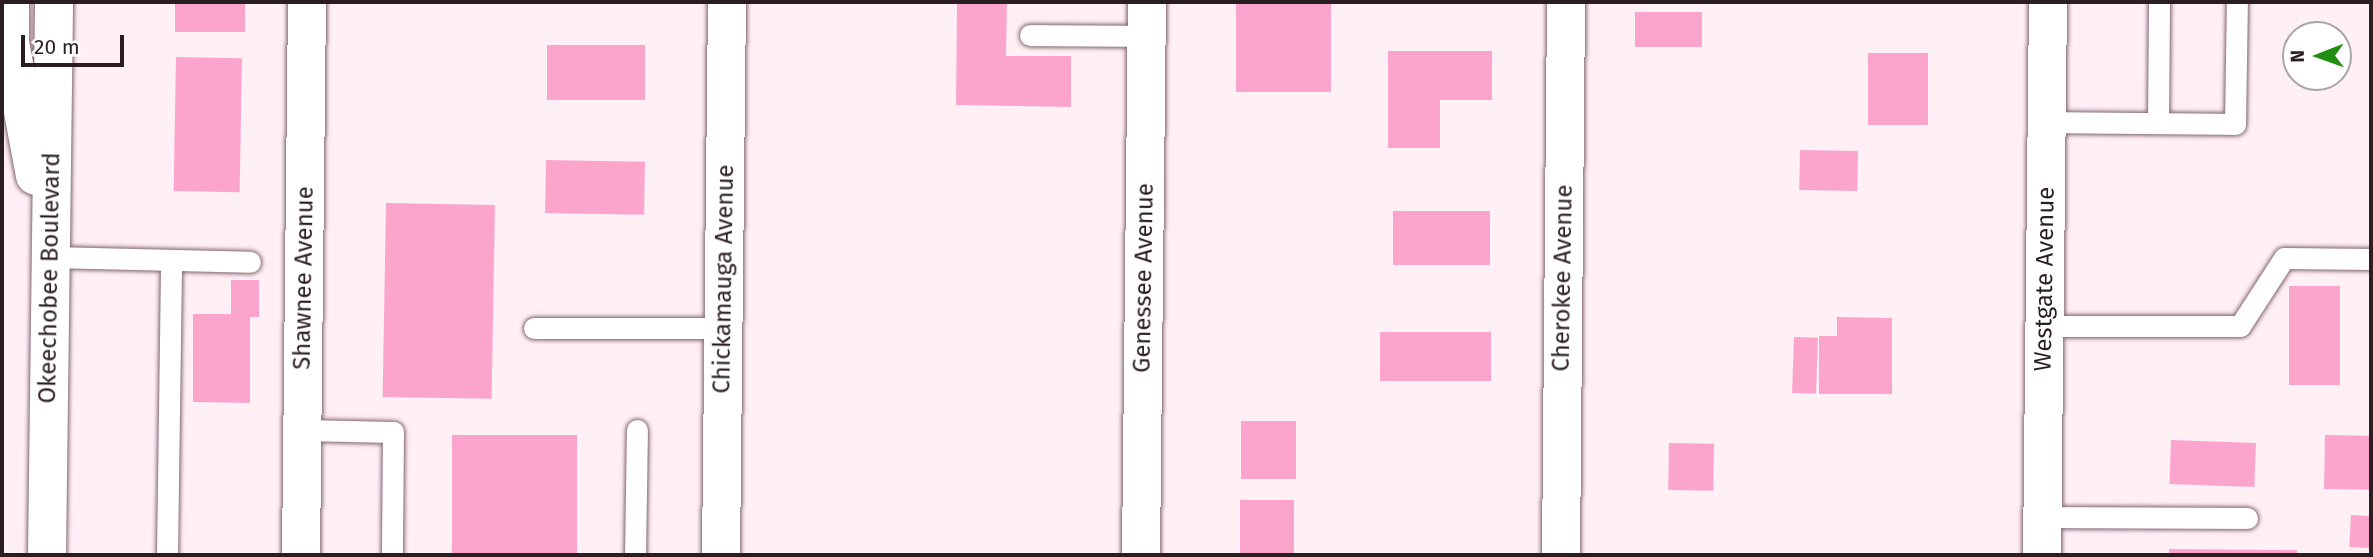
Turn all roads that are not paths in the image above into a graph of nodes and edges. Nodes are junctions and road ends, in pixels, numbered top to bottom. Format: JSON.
{"nodes":[{"id":1,"x":10,"y":2,"type":"edge"},
{"id":2,"x":54,"y":2,"type":"edge"},
{"id":3,"x":307,"y":2,"type":"edge"},
{"id":4,"x":727,"y":2,"type":"edge"},
{"id":5,"x":1566,"y":2,"type":"edge"},
{"id":6,"x":2048,"y":2,"type":"edge"},
{"id":7,"x":2160,"y":2,"type":"edge"},
{"id":8,"x":2237,"y":2,"type":"edge"},
{"id":9,"x":1146,"y":19,"type":"edge"},
{"id":10,"x":1030,"y":35,"type":"dead end"},
{"id":11,"x":2046,"y":122,"type":"junction"},
{"id":12,"x":2158,"y":124,"type":"junction"},
{"id":13,"x":51,"y":257,"type":"junction"},
{"id":14,"x":2371,"y":258,"type":"edge"},
{"id":15,"x":171,"y":260,"type":"junction"},
{"id":16,"x":250,"y":262,"type":"dead end"},
{"id":17,"x":2044,"y":326,"type":"junction"},
{"id":18,"x":534,"y":328,"type":"dead end"},
{"id":19,"x":723,"y":328,"type":"junction"},
{"id":20,"x":302,"y":430,"type":"junction"},
{"id":21,"x":637,"y":430,"type":"dead end"},
{"id":22,"x":2043,"y":517,"type":"junction"},
{"id":23,"x":2247,"y":518,"type":"dead end"},
{"id":24,"x":47,"y":555,"type":"edge"},
{"id":25,"x":167,"y":555,"type":"edge"},
{"id":26,"x":301,"y":555,"type":"edge"},
{"id":27,"x":391,"y":555,"type":"edge"},
{"id":28,"x":635,"y":555,"type":"edge"},
{"id":29,"x":721,"y":555,"type":"edge"},
{"id":30,"x":1141,"y":555,"type":"edge"},
{"id":31,"x":1560,"y":555,"type":"edge"},
{"id":32,"x":2042,"y":555,"type":"edge"}],
"edges":[{"from":1,"to":13,"type":"street"},
{"from":2,"to":13,"type":"street","name":"Okeechobee Boulevard"},
{"from":3,"to":20,"type":"street","name":"Shawnee Avenue"},
{"from":4,"to":19,"type":"street","name":"Chickamauga Avenue"},
{"from":5,"to":31,"type":"street","name":"Cherokee Avenue"},
{"from":6,"to":11,"type":"street","name":"Westgate Avenue"},
{"from":7,"to":12,"type":"lane"},
{"from":8,"to":12,"type":"lane"},
{"from":9,"to":10,"type":"lane"},
{"from":9,"to":30,"type":"street","name":"Genessee Avenue"},
{"from":11,"to":12,"type":"lane"},
{"from":11,"to":17,"type":"street","name":"Westgate Avenue"},
{"from":13,"to":15,"type":"lane"},
{"from":13,"to":24,"type":"street","name":"Okeechobee Boulevard"},
{"from":14,"to":17,"type":"lane"},
{"from":15,"to":16,"type":"lane"},
{"from":15,"to":25,"type":"lane"},
{"from":17,"to":22,"type":"street","name":"Westgate Avenue"},
{"from":18,"to":19,"type":"lane"},
{"from":19,"to":29,"type":"street","name":"Chickamauga Avenue"},
{"from":20,"to":26,"type":"street","name":"Shawnee Avenue"},
{"from":20,"to":27,"type":"lane"},
{"from":21,"to":28,"type":"lane"},
{"from":22,"to":23,"type":"lane"},
{"from":22,"to":32,"type":"street","name":"Westgate Avenue"}]}
